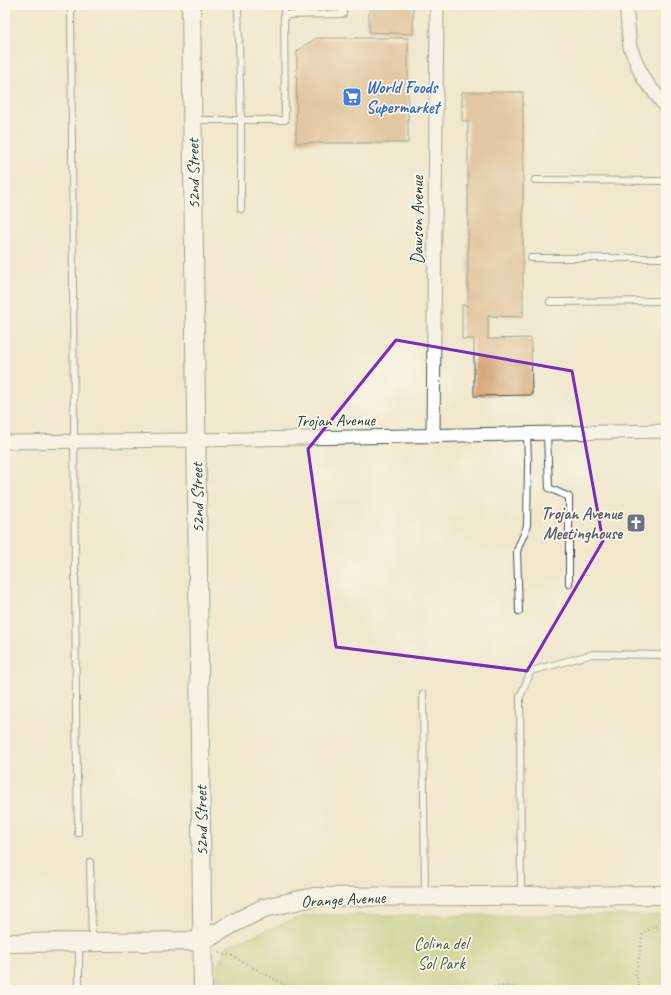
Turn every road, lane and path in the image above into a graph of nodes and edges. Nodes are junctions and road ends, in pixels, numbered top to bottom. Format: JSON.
{"nodes":[{"id":1,"x":71,"y":5,"type":"edge"},
{"id":2,"x":191,"y":5,"type":"edge"},
{"id":3,"x":238,"y":5,"type":"edge"},
{"id":4,"x":284,"y":5,"type":"edge"},
{"id":5,"x":342,"y":5,"type":"edge"},
{"id":6,"x":437,"y":5,"type":"edge"},
{"id":7,"x":626,"y":5,"type":"edge"},
{"id":8,"x":284,"y":15,"type":"junction"},
{"id":9,"x":666,"y":107,"type":"edge"},
{"id":10,"x":192,"y":120,"type":"junction"},
{"id":11,"x":241,"y":120,"type":"junction"},
{"id":12,"x":535,"y":180,"type":"dead end"},
{"id":13,"x":666,"y":181,"type":"edge"},
{"id":14,"x":241,"y":208,"type":"dead end"},
{"id":15,"x":530,"y":258,"type":"dead end"},
{"id":16,"x":666,"y":258,"type":"edge"},
{"id":17,"x":666,"y":301,"type":"edge"},
{"id":18,"x":550,"y":302,"type":"dead end"},
{"id":19,"x":666,"y":431,"type":"edge"},
{"id":20,"x":527,"y":434,"type":"junction"},
{"id":21,"x":547,"y":434,"type":"junction"},
{"id":22,"x":433,"y":436,"type":"junction"},
{"id":23,"x":196,"y":440,"type":"junction"},
{"id":24,"x":5,"y":442,"type":"edge"},
{"id":25,"x":74,"y":442,"type":"junction"},
{"id":26,"x":569,"y":584,"type":"dead end"},
{"id":27,"x":519,"y":611,"type":"dead end"},
{"id":28,"x":666,"y":655,"type":"edge"},
{"id":29,"x":423,"y":694,"type":"dead end"},
{"id":30,"x":78,"y":834,"type":"dead end"},
{"id":31,"x":90,"y":862,"type":"dead end"},
{"id":32,"x":666,"y":895,"type":"edge"},
{"id":33,"x":521,"y":896,"type":"junction"},
{"id":34,"x":425,"y":897,"type":"junction"},
{"id":35,"x":666,"y":921,"type":"edge"},
{"id":36,"x":203,"y":941,"type":"junction"},
{"id":37,"x":5,"y":943,"type":"edge"},
{"id":38,"x":86,"y":943,"type":"junction"},
{"id":39,"x":220,"y":953,"type":"dead end"},
{"id":40,"x":79,"y":990,"type":"edge"},
{"id":41,"x":203,"y":990,"type":"edge"},
{"id":42,"x":295,"y":990,"type":"edge"},
{"id":43,"x":474,"y":990,"type":"edge"},
{"id":44,"x":528,"y":990,"type":"edge"},
{"id":45,"x":640,"y":990,"type":"edge"}],
"edges":[{"from":1,"to":25,"type":"lane"},
{"from":2,"to":10,"type":"street","name":"52nd Street"},
{"from":3,"to":11,"type":"lane"},
{"from":4,"to":8,"type":"lane"},
{"from":5,"to":8,"type":"lane"},
{"from":6,"to":22,"type":"street","name":"Dawson Avenue"},
{"from":7,"to":9,"type":"street"},
{"from":8,"to":11,"type":"lane"},
{"from":10,"to":11,"type":"lane"},
{"from":10,"to":23,"type":"street","name":"52nd Street"},
{"from":11,"to":14,"type":"lane"},
{"from":12,"to":13,"type":"lane"},
{"from":15,"to":16,"type":"lane"},
{"from":17,"to":18,"type":"lane"},
{"from":19,"to":21,"type":"street","name":"Trojan Avenue"},
{"from":20,"to":21,"type":"street","name":"Trojan Avenue"},
{"from":20,"to":22,"type":"street","name":"Trojan Avenue"},
{"from":20,"to":27,"type":"lane"},
{"from":21,"to":26,"type":"lane"},
{"from":22,"to":23,"type":"street","name":"Trojan Avenue"},
{"from":23,"to":25,"type":"street","name":"Trojan Avenue"},
{"from":23,"to":36,"type":"street","name":"52nd Street"},
{"from":24,"to":25,"type":"street","name":"Trojan Avenue"},
{"from":25,"to":30,"type":"lane"},
{"from":28,"to":33,"type":"lane"},
{"from":29,"to":34,"type":"lane"},
{"from":31,"to":38,"type":"lane"},
{"from":32,"to":33,"type":"street","name":"Orange Avenue"},
{"from":33,"to":34,"type":"street","name":"Orange Avenue"},
{"from":34,"to":36,"type":"street","name":"Orange Avenue"},
{"from":35,"to":45,"type":"path"},
{"from":36,"to":38,"type":"street","name":"Orange Avenue"},
{"from":36,"to":41,"type":"street","name":"52nd Street"},
{"from":37,"to":38,"type":"street","name":"Orange Avenue"},
{"from":38,"to":40,"type":"lane"},
{"from":39,"to":42,"type":"path"},
{"from":43,"to":44,"type":"path"}]}
